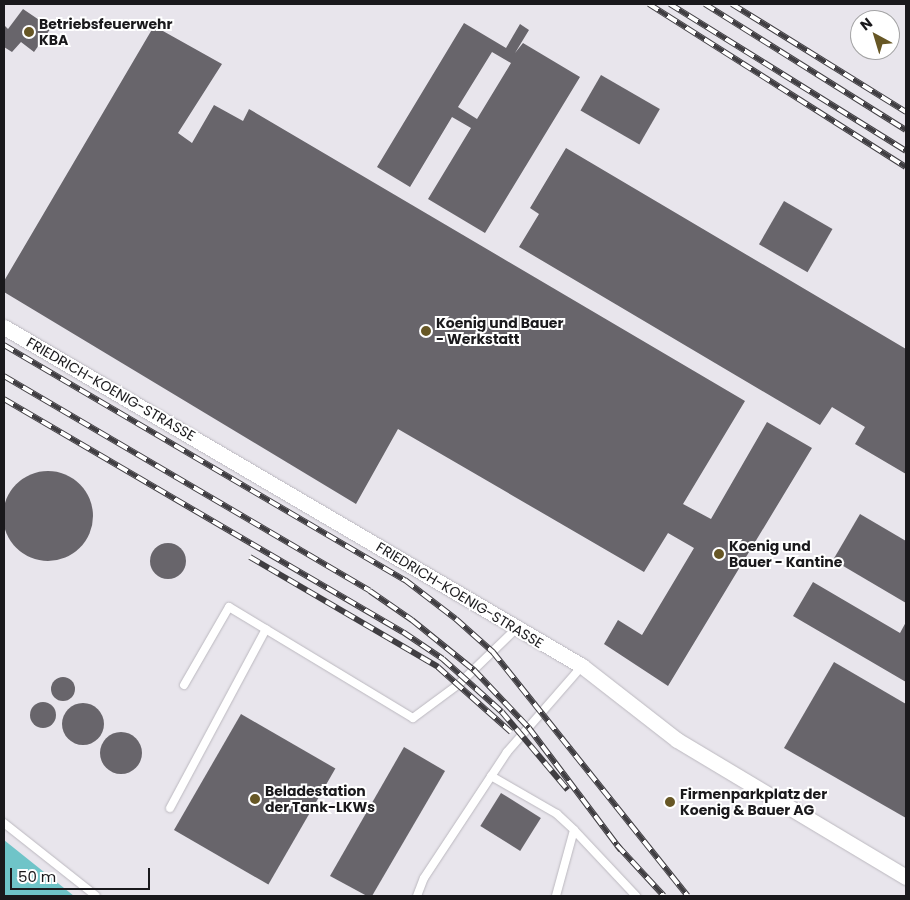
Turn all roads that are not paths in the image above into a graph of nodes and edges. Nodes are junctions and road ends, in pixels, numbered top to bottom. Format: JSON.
{"nodes":[{"id":1,"x":4,"y":327,"type":"edge"},
{"id":2,"x":517,"y":628,"type":"junction"},
{"id":3,"x":266,"y":629,"type":"junction"},
{"id":4,"x":582,"y":666,"type":"junction"},
{"id":5,"x":184,"y":685,"type":"dead end"},
{"id":6,"x":491,"y":776,"type":"junction"},
{"id":7,"x":170,"y":808,"type":"dead end"},
{"id":8,"x":4,"y":823,"type":"edge"},
{"id":9,"x":574,"y":830,"type":"junction"},
{"id":10,"x":906,"y":877,"type":"edge"},
{"id":11,"x":96,"y":896,"type":"edge"},
{"id":12,"x":417,"y":896,"type":"edge"},
{"id":13,"x":556,"y":896,"type":"edge"},
{"id":14,"x":636,"y":896,"type":"edge"}],
"edges":[{"from":1,"to":2,"type":"street","name":"FRIEDRICH-KOENIG-STRASSE"},
{"from":2,"to":3,"type":"lane"},
{"from":2,"to":4,"type":"street","name":"FRIEDRICH-KOENIG-STRASSE"},
{"from":3,"to":5,"type":"lane"},
{"from":3,"to":7,"type":"lane"},
{"from":4,"to":6,"type":"lane"},
{"from":4,"to":10,"type":"street","name":"FRIEDRICH-KOENIG-STRASSE"},
{"from":6,"to":9,"type":"lane"},
{"from":6,"to":12,"type":"lane"},
{"from":8,"to":11,"type":"lane"},
{"from":9,"to":13,"type":"lane"},
{"from":9,"to":14,"type":"lane"}]}
